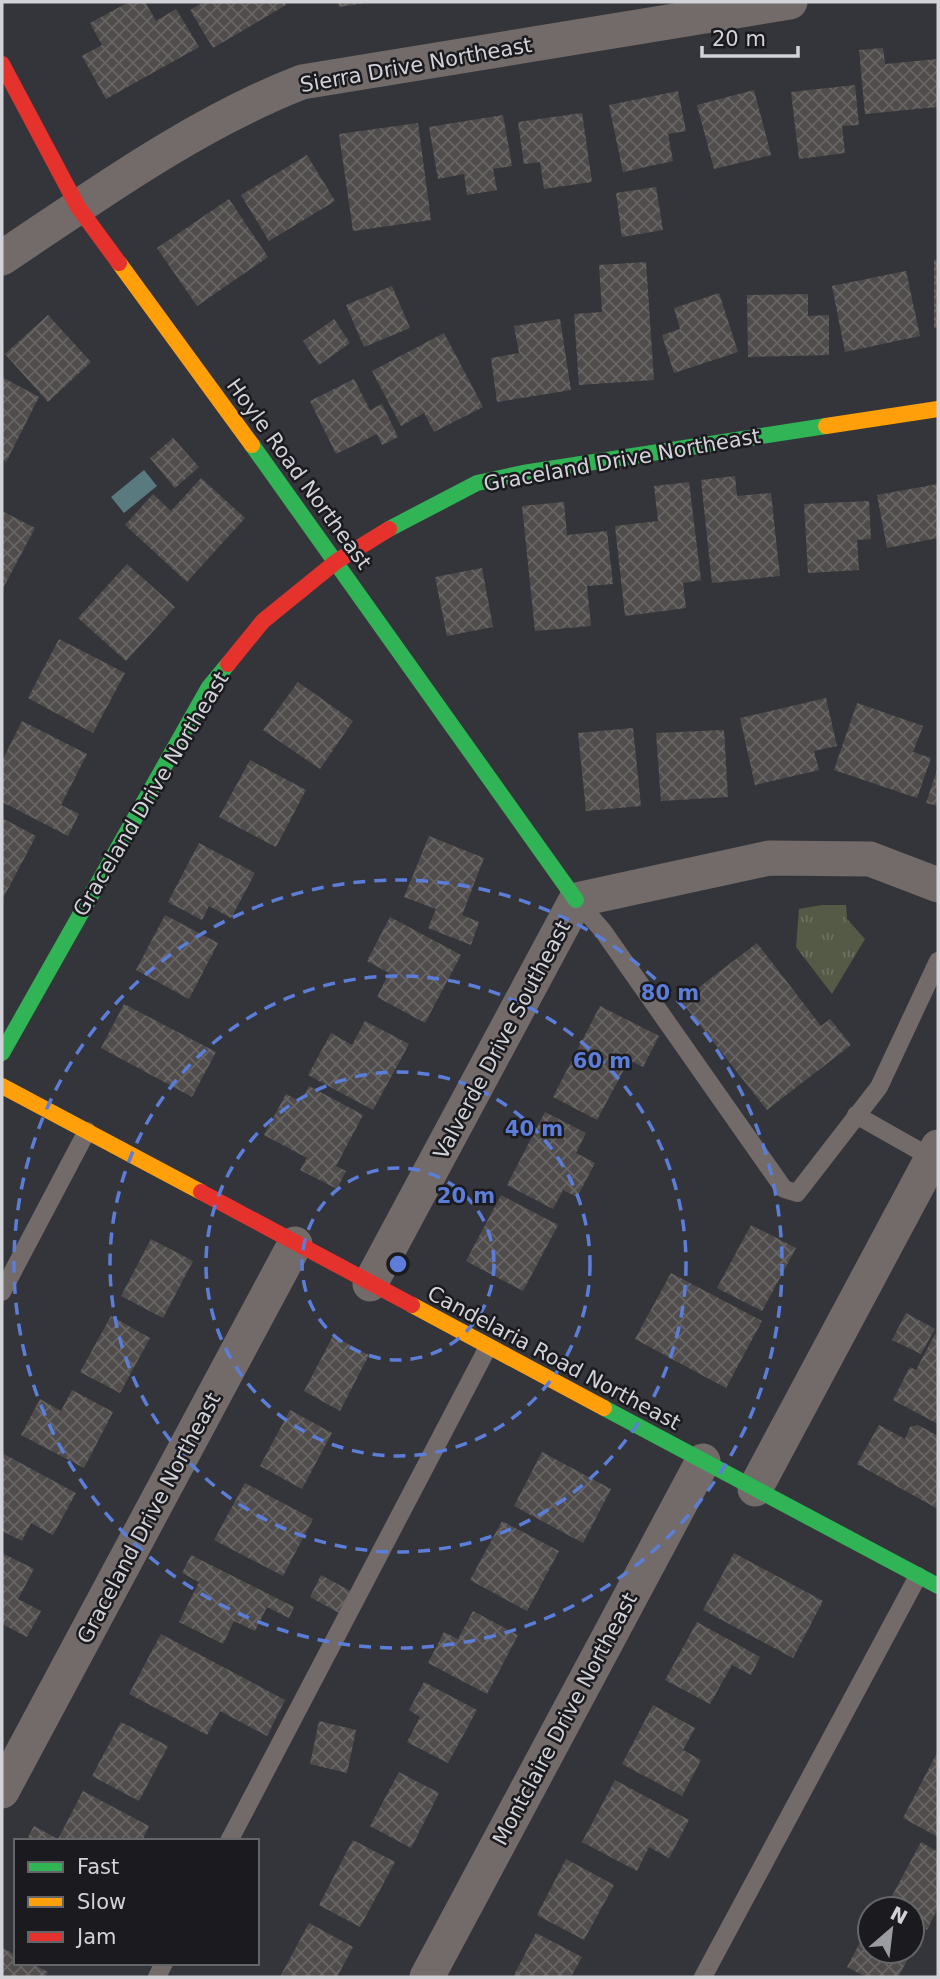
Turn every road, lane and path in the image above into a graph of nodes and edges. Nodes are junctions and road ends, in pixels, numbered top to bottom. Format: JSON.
{"nodes":[{"id":1,"x":790,"y":2,"type":"edge"},
{"id":2,"x":2,"y":64,"type":"edge"},
{"id":3,"x":78,"y":207,"type":"junction"},
{"id":4,"x":2,"y":258,"type":"edge"},
{"id":5,"x":938,"y":409,"type":"edge"},
{"id":6,"x":337,"y":561,"type":"junction"},
{"id":7,"x":938,"y":885,"type":"edge"},
{"id":8,"x":576,"y":900,"type":"junction"},
{"id":9,"x":938,"y":961,"type":"edge"},
{"id":10,"x":2,"y":1053,"type":"edge"},
{"id":11,"x":2,"y":1086,"type":"edge"},
{"id":12,"x":856,"y":1115,"type":"junction"},
{"id":13,"x":87,"y":1131,"type":"junction"},
{"id":14,"x":935,"y":1152,"type":"edge"},
{"id":15,"x":295,"y":1244,"type":"junction"},
{"id":16,"x":370,"y":1284,"type":"junction"},
{"id":17,"x":2,"y":1292,"type":"edge"},
{"id":18,"x":488,"y":1347,"type":"junction"},
{"id":19,"x":703,"y":1461,"type":"junction"},
{"id":20,"x":755,"y":1489,"type":"junction"},
{"id":21,"x":918,"y":1576,"type":"junction"},
{"id":22,"x":938,"y":1586,"type":"edge"},
{"id":23,"x":2,"y":1791,"type":"edge"},
{"id":24,"x":230,"y":1839,"type":"edge"},
{"id":25,"x":427,"y":1977,"type":"edge"},
{"id":26,"x":703,"y":1977,"type":"edge"}],
"edges":[{"from":1,"to":3,"type":"street","name":"Sierra Drive Northeast"},
{"from":2,"to":3,"type":"street","name":"Hoyle Road Northeast"},
{"from":3,"to":4,"type":"street","name":"Sierra Drive Northeast"},
{"from":3,"to":6,"type":"street","name":"Hoyle Road Northeast"},
{"from":5,"to":6,"type":"street","name":"Graceland Drive Northeast"},
{"from":6,"to":8,"type":"street","name":"Hoyle Road Northeast"},
{"from":6,"to":10,"type":"street","name":"Graceland Drive Northeast"},
{"from":7,"to":8,"type":"street","name":"Valverde Drive Southeast"},
{"from":8,"to":12,"type":"lane"},
{"from":8,"to":16,"type":"street","name":"Valverde Drive Southeast"},
{"from":9,"to":12,"type":"lane"},
{"from":11,"to":13,"type":"street","name":"Candelaria Road Northeast"},
{"from":12,"to":14,"type":"lane"},
{"from":13,"to":15,"type":"street","name":"Candelaria Road Northeast"},
{"from":13,"to":17,"type":"lane"},
{"from":14,"to":20,"type":"street"},
{"from":15,"to":16,"type":"street","name":"Candelaria Road Northeast"},
{"from":15,"to":23,"type":"street","name":"Graceland Drive Northeast"},
{"from":16,"to":18,"type":"street","name":"Candelaria Road Northeast"},
{"from":18,"to":19,"type":"street","name":"Candelaria Road Northeast"},
{"from":18,"to":24,"type":"lane"},
{"from":19,"to":20,"type":"street","name":"Candelaria Road Northeast"},
{"from":19,"to":25,"type":"street","name":"Montclaire Drive Northeast"},
{"from":20,"to":21,"type":"street","name":"Candelaria Road Northeast"},
{"from":21,"to":22,"type":"street","name":"Candelaria Road Northeast"},
{"from":21,"to":26,"type":"lane"}]}
